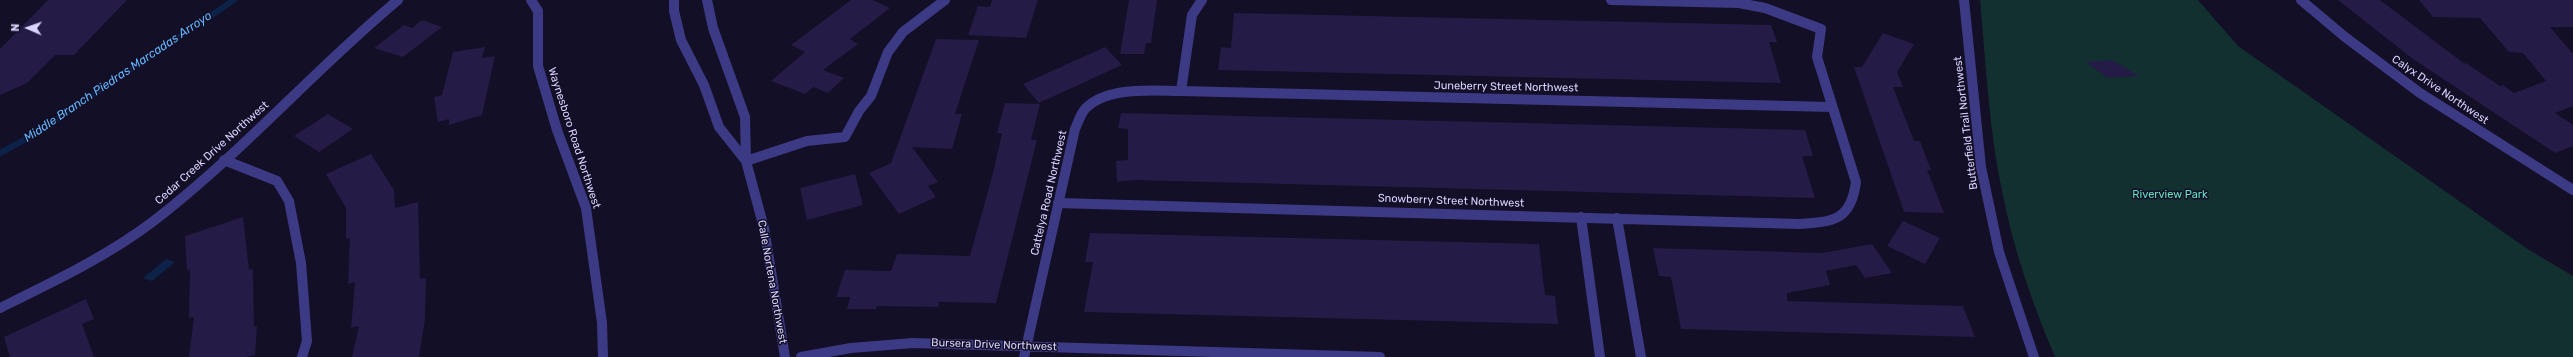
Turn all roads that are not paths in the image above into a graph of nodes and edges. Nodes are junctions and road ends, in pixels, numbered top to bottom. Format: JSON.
{"nodes":[{"id":1,"x":398,"y":0,"type":"edge"},
{"id":2,"x":531,"y":0,"type":"edge"},
{"id":3,"x":674,"y":0,"type":"edge"},
{"id":4,"x":707,"y":0,"type":"edge"},
{"id":5,"x":945,"y":0,"type":"edge"},
{"id":6,"x":1202,"y":0,"type":"edge"},
{"id":7,"x":1611,"y":0,"type":"edge"},
{"id":8,"x":1964,"y":0,"type":"edge"},
{"id":9,"x":2301,"y":0,"type":"edge"},
{"id":10,"x":1181,"y":91,"type":"junction"},
{"id":11,"x":1832,"y":107,"type":"junction"},
{"id":12,"x":224,"y":160,"type":"junction"},
{"id":13,"x":746,"y":161,"type":"junction"},
{"id":14,"x":2573,"y":190,"type":"edge"},
{"id":15,"x":1058,"y":203,"type":"junction"},
{"id":16,"x":1581,"y":217,"type":"junction"},
{"id":17,"x":1617,"y":218,"type":"junction"},
{"id":18,"x":0,"y":308,"type":"edge"},
{"id":19,"x":1026,"y":351,"type":"edge"},
{"id":20,"x":302,"y":357,"type":"edge"},
{"id":21,"x":602,"y":357,"type":"edge"},
{"id":22,"x":785,"y":357,"type":"edge"},
{"id":23,"x":801,"y":357,"type":"edge"},
{"id":24,"x":1380,"y":357,"type":"edge"},
{"id":25,"x":1600,"y":357,"type":"edge"},
{"id":26,"x":1641,"y":357,"type":"edge"},
{"id":27,"x":2034,"y":357,"type":"edge"}],
"edges":[{"from":1,"to":12,"type":"street","name":"Cedar Creek Drive Northwest"},
{"from":2,"to":21,"type":"street","name":"Waynesboro Road Northwest"},
{"from":3,"to":13,"type":"street","name":"Calle Nortena Northwest"},
{"from":4,"to":13,"type":"street","name":"Calle Nortena Northwest"},
{"from":5,"to":13,"type":"street"},
{"from":6,"to":10,"type":"street"},
{"from":7,"to":11,"type":"street"},
{"from":8,"to":27,"type":"street","name":"Butterfield Trail Northwest"},
{"from":9,"to":14,"type":"street","name":"Calyx Drive Northwest"},
{"from":10,"to":11,"type":"street","name":"Juneberry Street Northwest"},
{"from":10,"to":15,"type":"street","name":"Cattelya Road Northwest"},
{"from":11,"to":17,"type":"street","name":"Snowberry Street Northwest"},
{"from":12,"to":18,"type":"street","name":"Cedar Creek Drive Northwest"},
{"from":12,"to":20,"type":"street"},
{"from":13,"to":22,"type":"street","name":"Calle Nortena Northwest"},
{"from":15,"to":16,"type":"street","name":"Snowberry Street Northwest"},
{"from":15,"to":19,"type":"street","name":"Cattelya Road Northwest"},
{"from":16,"to":17,"type":"street","name":"Snowberry Street Northwest"},
{"from":16,"to":25,"type":"street"},
{"from":17,"to":26,"type":"street"},
{"from":19,"to":23,"type":"street","name":"Bursera Drive Northwest"},
{"from":19,"to":24,"type":"street","name":"Bursera Drive Northwest"}]}
